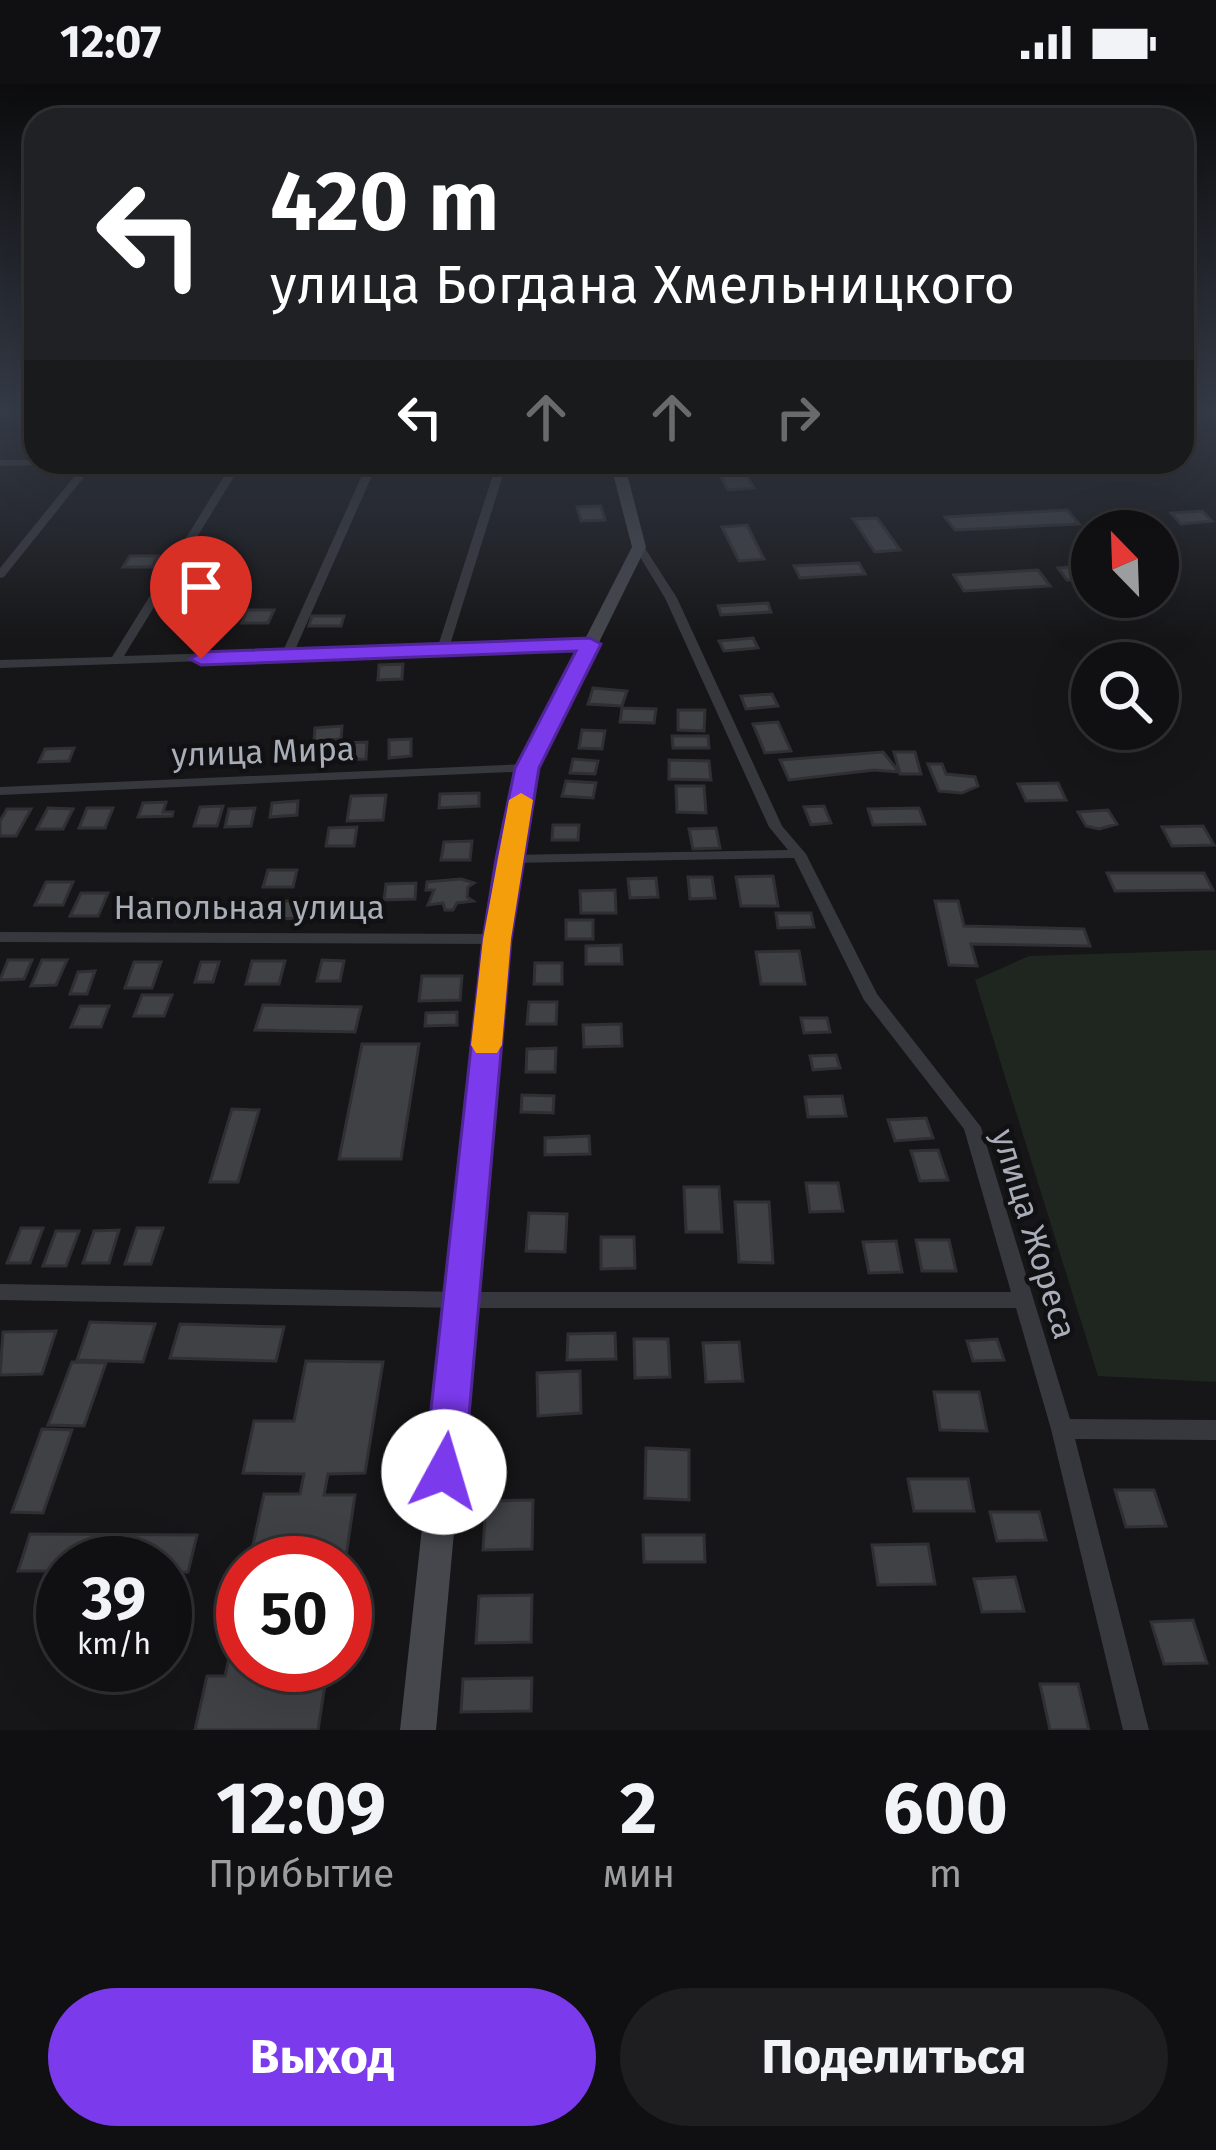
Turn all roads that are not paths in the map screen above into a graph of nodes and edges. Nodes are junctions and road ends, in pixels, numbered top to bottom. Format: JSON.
{"nodes":[{"id":1,"x":71,"y":487,"type":"edge"},
{"id":2,"x":223,"y":487,"type":"edge"},
{"id":3,"x":362,"y":487,"type":"edge"},
{"id":4,"x":494,"y":487,"type":"edge"},
{"id":5,"x":623,"y":487,"type":"edge"},
{"id":6,"x":639,"y":547,"type":"junction"},
{"id":7,"x":0,"y":575,"type":"edge"},
{"id":8,"x":590,"y":644,"type":"junction"},
{"id":9,"x":443,"y":649,"type":"junction"},
{"id":10,"x":287,"y":656,"type":"junction"},
{"id":11,"x":115,"y":662,"type":"junction"},
{"id":12,"x":0,"y":664,"type":"edge"},
{"id":13,"x":527,"y":768,"type":"junction"},
{"id":14,"x":0,"y":790,"type":"edge"},
{"id":15,"x":799,"y":854,"type":"junction"},
{"id":16,"x":509,"y":859,"type":"junction"},
{"id":17,"x":0,"y":938,"type":"edge"},
{"id":18,"x":497,"y":939,"type":"junction"},
{"id":19,"x":0,"y":1292,"type":"edge"},
{"id":20,"x":461,"y":1300,"type":"junction"},
{"id":21,"x":1024,"y":1300,"type":"junction"},
{"id":22,"x":1062,"y":1429,"type":"junction"},
{"id":23,"x":1216,"y":1430,"type":"edge"},
{"id":24,"x":418,"y":1730,"type":"edge"},
{"id":25,"x":1136,"y":1730,"type":"edge"}],
"edges":[{"from":1,"to":7,"type":"street"},
{"from":2,"to":11,"type":"street"},
{"from":3,"to":10,"type":"street"},
{"from":4,"to":9,"type":"street"},
{"from":5,"to":6,"type":"main road"},
{"from":6,"to":8,"type":"main road"},
{"from":6,"to":15,"type":"street","name":"улица Жореса"},
{"from":8,"to":9,"type":"street"},
{"from":8,"to":13,"type":"main road"},
{"from":9,"to":10,"type":"street"},
{"from":10,"to":11,"type":"street"},
{"from":11,"to":12,"type":"street"},
{"from":13,"to":14,"type":"street","name":"улица Мира"},
{"from":13,"to":16,"type":"main road"},
{"from":15,"to":16,"type":"street"},
{"from":15,"to":21,"type":"street","name":"улица Жореса"},
{"from":16,"to":18,"type":"main road"},
{"from":17,"to":18,"type":"street","name":"Напольная улица"},
{"from":18,"to":20,"type":"main road"},
{"from":19,"to":20,"type":"street"},
{"from":20,"to":21,"type":"street"},
{"from":20,"to":24,"type":"main road"},
{"from":21,"to":22,"type":"street","name":"улица Жореса"},
{"from":22,"to":23,"type":"street"},
{"from":22,"to":25,"type":"street","name":"улица Жореса"}]}
